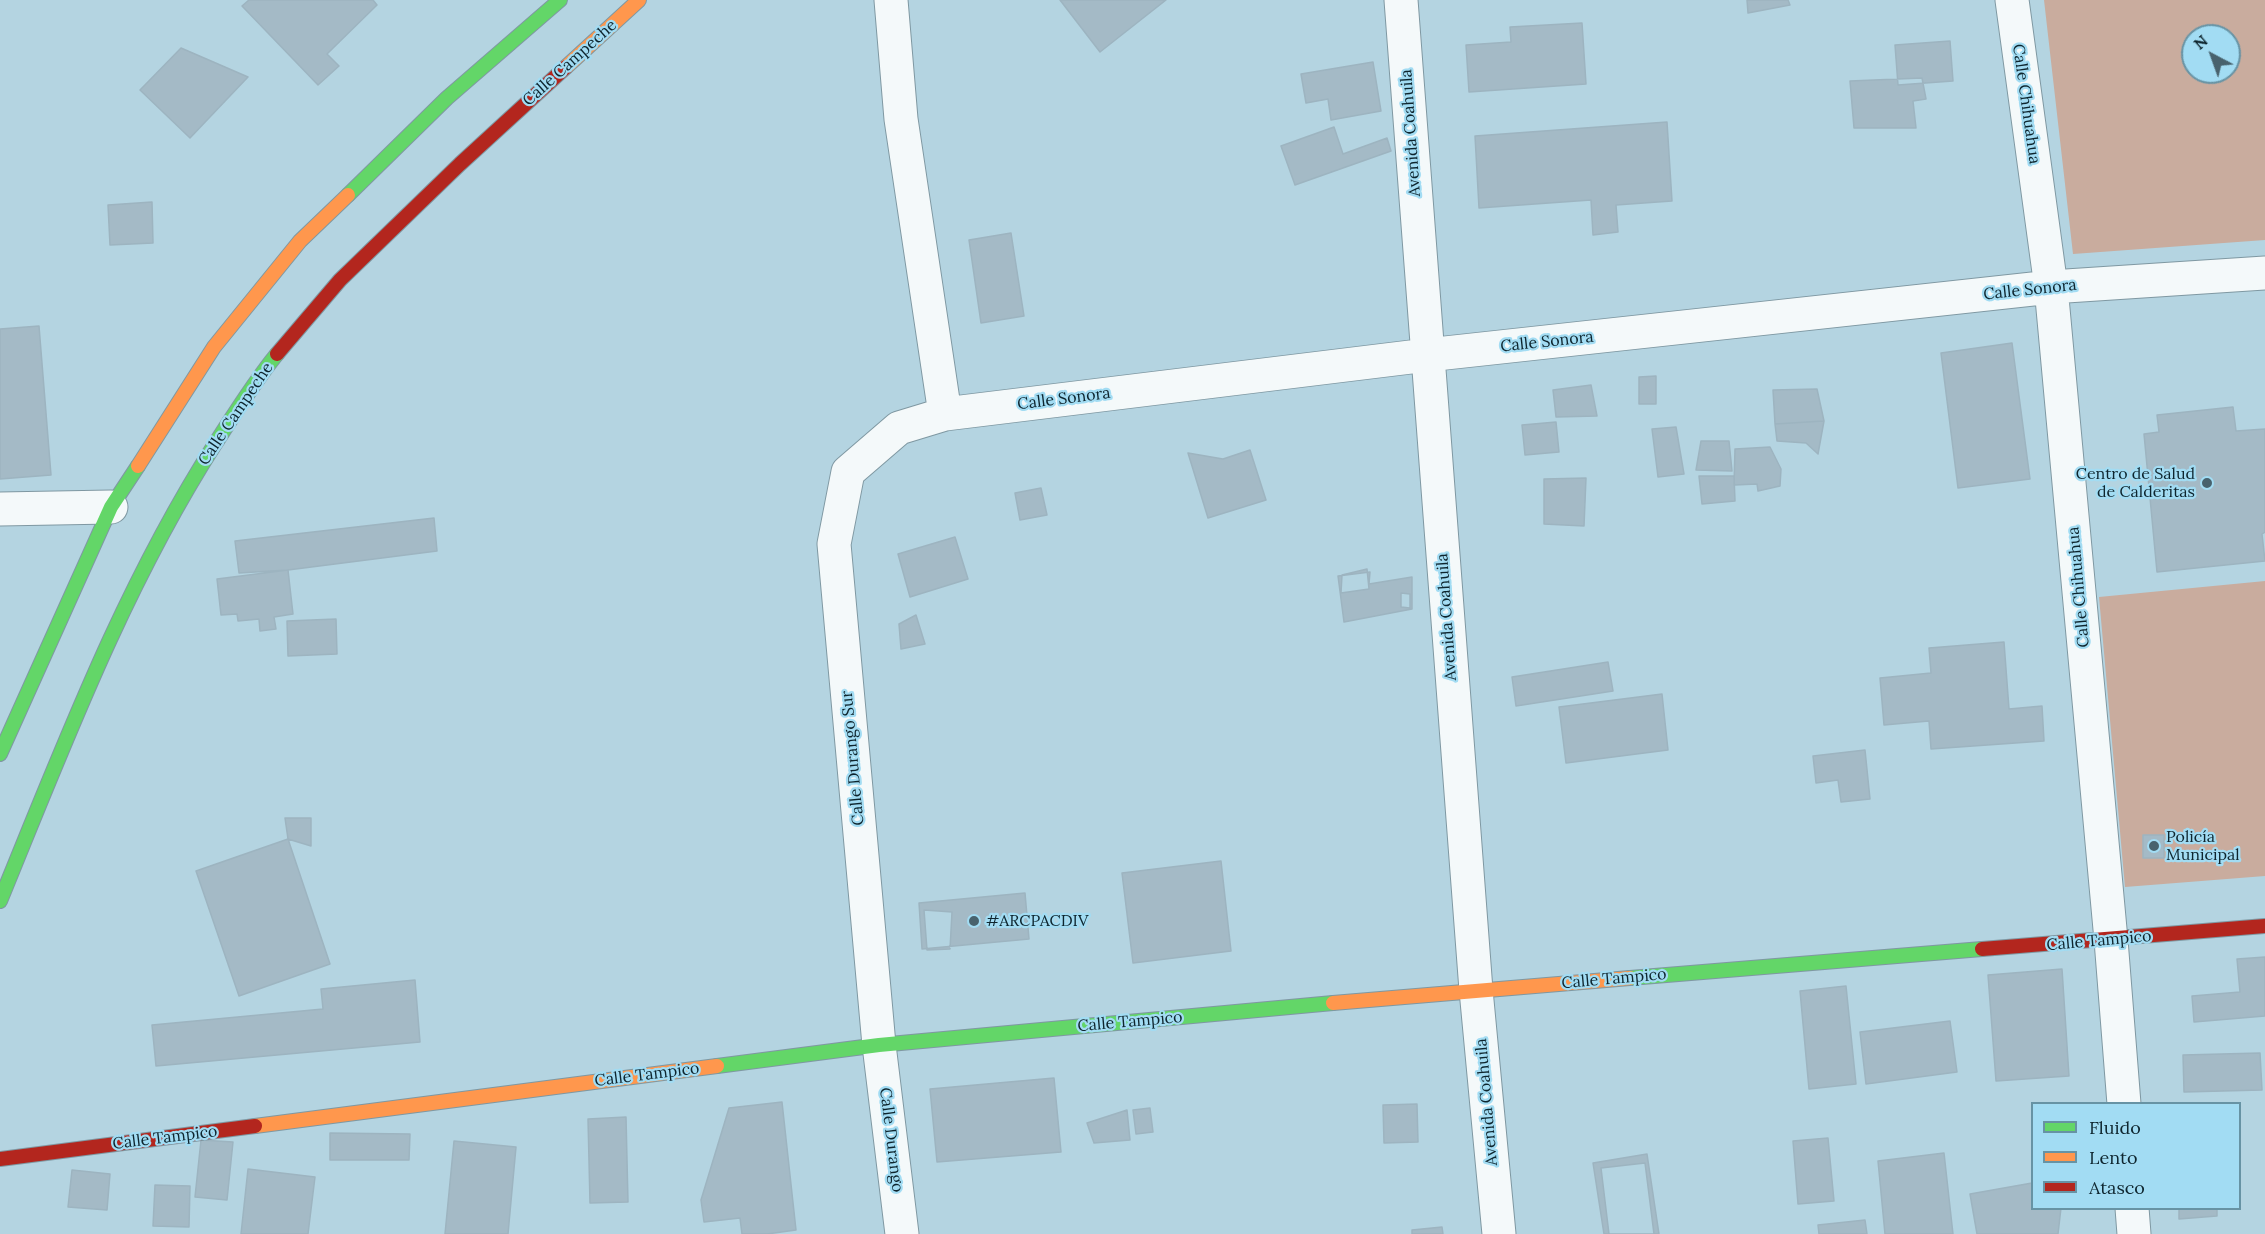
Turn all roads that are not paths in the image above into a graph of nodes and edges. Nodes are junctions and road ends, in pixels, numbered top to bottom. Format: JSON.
{"nodes":[{"id":1,"x":560,"y":0,"type":"edge"},
{"id":2,"x":639,"y":0,"type":"edge"},
{"id":3,"x":891,"y":0,"type":"edge"},
{"id":4,"x":1401,"y":0,"type":"edge"},
{"id":5,"x":2012,"y":0,"type":"edge"},
{"id":6,"x":2265,"y":273,"type":"edge"},
{"id":7,"x":2051,"y":287,"type":"junction"},
{"id":8,"x":1427,"y":356,"type":"junction"},
{"id":9,"x":945,"y":414,"type":"junction"},
{"id":10,"x":849,"y":472,"type":"joint"},
{"id":11,"x":111,"y":507,"type":"junction"},
{"id":12,"x":0,"y":509,"type":"edge"},
{"id":13,"x":0,"y":754,"type":"edge"},
{"id":14,"x":0,"y":901,"type":"edge"},
{"id":15,"x":2265,"y":926,"type":"edge"},
{"id":16,"x":2111,"y":940,"type":"junction"},
{"id":17,"x":1476,"y":990,"type":"junction"},
{"id":18,"x":879,"y":1045,"type":"junction"},
{"id":19,"x":2124,"y":1102,"type":"edge"},
{"id":20,"x":0,"y":1160,"type":"edge"},
{"id":21,"x":2132,"y":1210,"type":"edge"},
{"id":22,"x":902,"y":1234,"type":"edge"},
{"id":23,"x":1499,"y":1234,"type":"edge"},
{"id":24,"x":2134,"y":1234,"type":"edge"}],
"edges":[{"from":1,"to":11,"type":"street"},
{"from":2,"to":14,"type":"street","name":"Calle Campeche"},
{"from":3,"to":9,"type":"street"},
{"from":4,"to":8,"type":"street","name":"Avenida Coahuila"},
{"from":5,"to":7,"type":"street","name":"Calle Chihuahua"},
{"from":6,"to":7,"type":"street","name":"Calle Sonora"},
{"from":7,"to":8,"type":"street","name":"Calle Sonora"},
{"from":7,"to":16,"type":"street","name":"Calle Chihuahua"},
{"from":8,"to":9,"type":"street","name":"Calle Sonora"},
{"from":8,"to":17,"type":"street","name":"Avenida Coahuila"},
{"from":9,"to":10,"type":"street","name":"Calle Sonora"},
{"from":10,"to":18,"type":"street","name":"Calle Durango Sur"},
{"from":11,"to":12,"type":"street"},
{"from":11,"to":13,"type":"street"},
{"from":15,"to":16,"type":"street","name":"Calle Tampico"},
{"from":16,"to":17,"type":"street","name":"Calle Tampico"},
{"from":16,"to":19,"type":"street","name":"Calle Chihuahua"},
{"from":17,"to":18,"type":"street","name":"Calle Tampico"},
{"from":17,"to":23,"type":"street","name":"Avenida Coahuila"},
{"from":18,"to":20,"type":"street","name":"Calle Tampico"},
{"from":18,"to":22,"type":"street","name":"Calle Durango"},
{"from":21,"to":24,"type":"street"}]}
